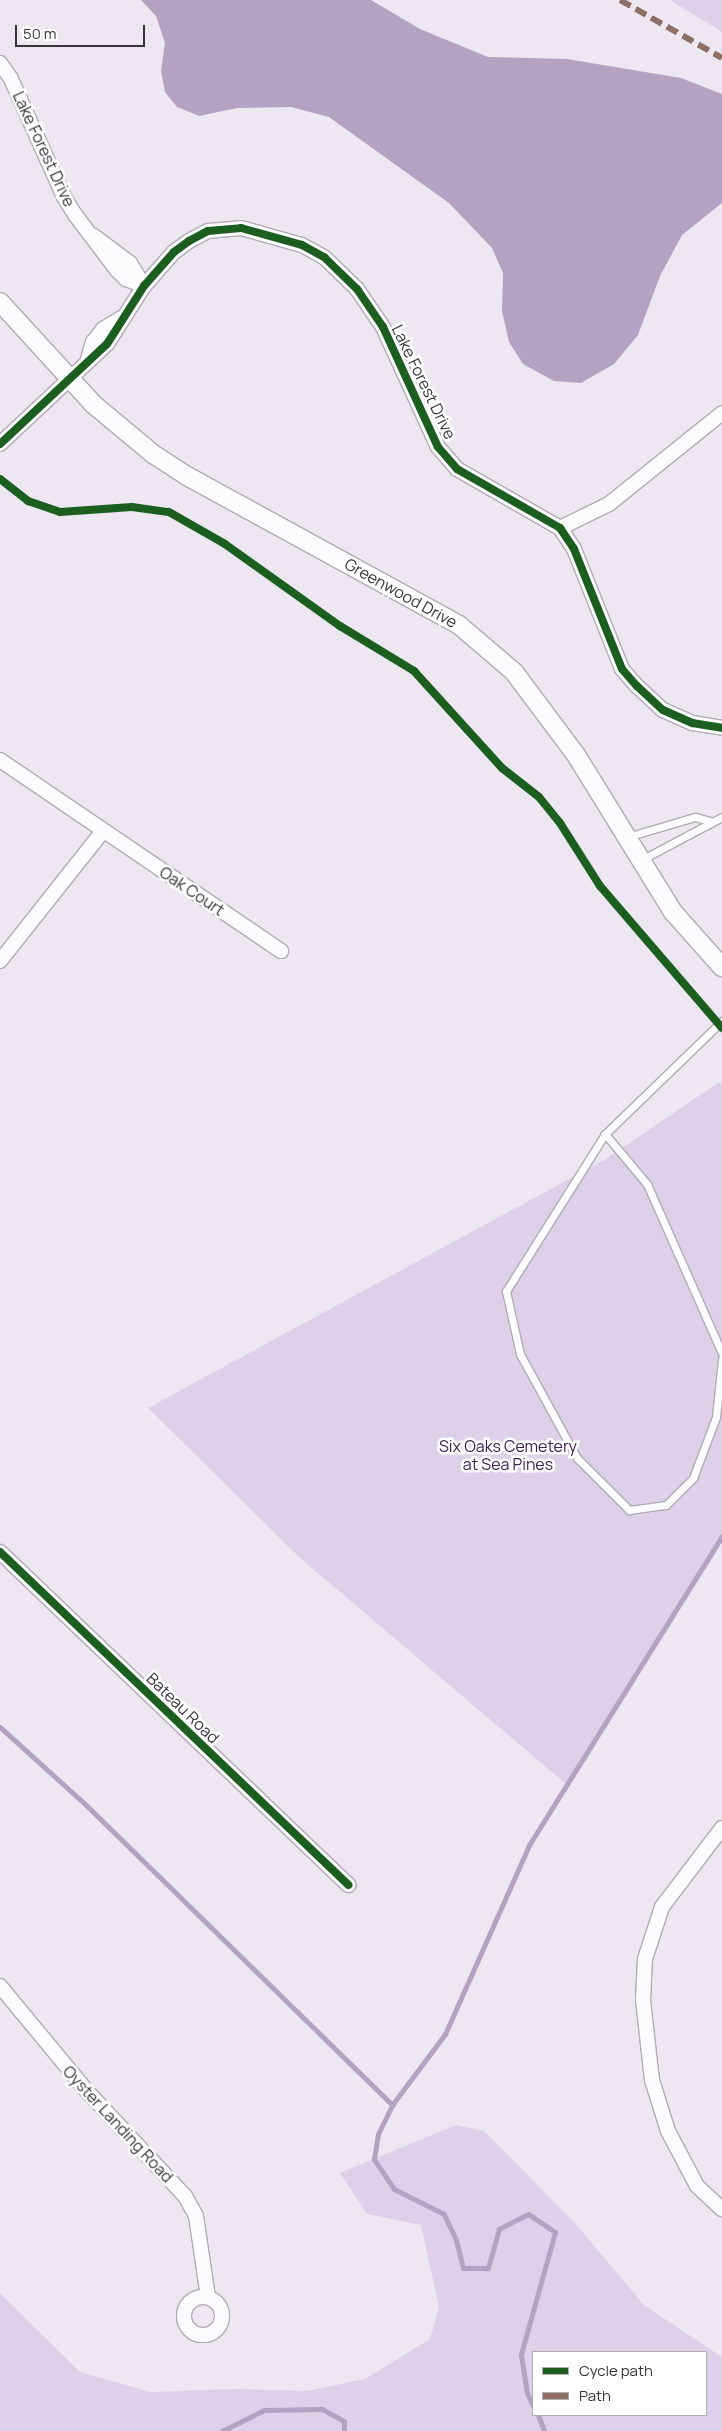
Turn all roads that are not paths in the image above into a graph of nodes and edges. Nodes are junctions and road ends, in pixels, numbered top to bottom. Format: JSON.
{"nodes":[{"id":1,"x":0,"y":64,"type":"edge"},
{"id":2,"x":144,"y":286,"type":"junction"},
{"id":3,"x":0,"y":302,"type":"edge"},
{"id":4,"x":70,"y":381,"type":"junction"},
{"id":5,"x":722,"y":413,"type":"edge"},
{"id":6,"x":0,"y":444,"type":"edge"},
{"id":7,"x":560,"y":528,"type":"junction"},
{"id":8,"x":722,"y":728,"type":"edge"},
{"id":9,"x":0,"y":760,"type":"edge"},
{"id":10,"x":722,"y":818,"type":"edge"},
{"id":11,"x":710,"y":821,"type":"junction"},
{"id":12,"x":103,"y":831,"type":"junction"},
{"id":13,"x":627,"y":838,"type":"junction"},
{"id":14,"x":641,"y":860,"type":"junction"},
{"id":15,"x":281,"y":952,"type":"dead end"},
{"id":16,"x":0,"y":961,"type":"edge"},
{"id":17,"x":722,"y":967,"type":"edge"},
{"id":18,"x":722,"y":1021,"type":"edge"},
{"id":19,"x":605,"y":1134,"type":"junction"},
{"id":20,"x":722,"y":1353,"type":"edge"},
{"id":21,"x":722,"y":1359,"type":"edge"},
{"id":22,"x":0,"y":1552,"type":"edge"},
{"id":23,"x":722,"y":1828,"type":"edge"},
{"id":24,"x":348,"y":1885,"type":"dead end"},
{"id":25,"x":0,"y":1986,"type":"edge"},
{"id":26,"x":722,"y":2209,"type":"edge"},
{"id":27,"x":208,"y":2297,"type":"dead end"}],
"edges":[{"from":1,"to":2,"type":"street","name":"Lake Forest Drive"},
{"from":2,"to":4,"type":"street","name":"Lake Forest Drive"},
{"from":2,"to":7,"type":"street","name":"Lake Forest Drive"},
{"from":3,"to":4,"type":"street","name":"Greenwood Drive"},
{"from":4,"to":6,"type":"street","name":"Lake Forest Drive"},
{"from":4,"to":13,"type":"street","name":"Greenwood Drive"},
{"from":5,"to":7,"type":"street"},
{"from":7,"to":8,"type":"street","name":"Lake Forest Drive"},
{"from":9,"to":12,"type":"street","name":"Oak Court"},
{"from":10,"to":11,"type":"lane"},
{"from":11,"to":13,"type":"lane"},
{"from":11,"to":14,"type":"lane"},
{"from":12,"to":15,"type":"street","name":"Oak Court"},
{"from":12,"to":16,"type":"street"},
{"from":13,"to":14,"type":"street","name":"Greenwood Drive"},
{"from":14,"to":17,"type":"street","name":"Greenwood Drive"},
{"from":18,"to":19,"type":"lane"},
{"from":19,"to":20,"type":"lane"},
{"from":19,"to":21,"type":"lane"},
{"from":22,"to":24,"type":"street","name":"Bateau Road"},
{"from":23,"to":26,"type":"street"},
{"from":25,"to":27,"type":"street","name":"Oyster Landing Road"}]}
